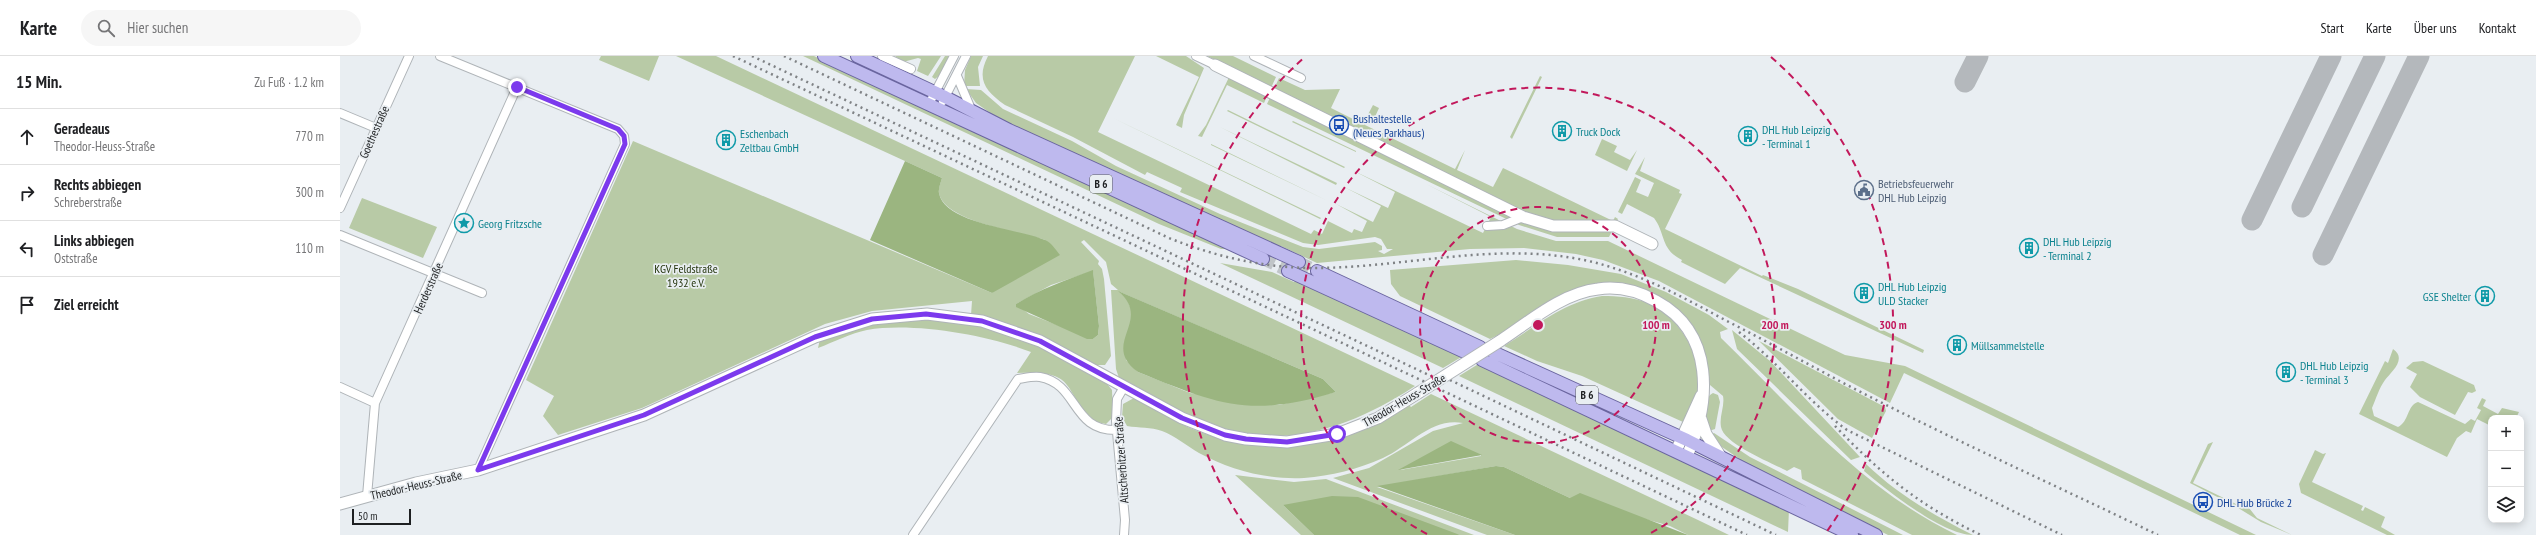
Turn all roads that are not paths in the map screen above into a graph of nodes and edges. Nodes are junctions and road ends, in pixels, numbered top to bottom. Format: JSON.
{"nodes":[{"id":1,"x":409,"y":56,"type":"edge"},
{"id":2,"x":440,"y":56,"type":"edge"},
{"id":3,"x":824,"y":56,"type":"edge"},
{"id":4,"x":857,"y":56,"type":"edge"},
{"id":5,"x":882,"y":56,"type":"edge"},
{"id":6,"x":954,"y":56,"type":"edge"},
{"id":7,"x":966,"y":56,"type":"edge"},
{"id":8,"x":1196,"y":56,"type":"edge"},
{"id":9,"x":1257,"y":57,"type":"edge"},
{"id":10,"x":1214,"y":65,"type":"joint"},
{"id":11,"x":911,"y":69,"type":"dead end"},
{"id":12,"x":957,"y":76,"type":"junction"},
{"id":13,"x":1301,"y":78,"type":"dead end"},
{"id":14,"x":517,"y":87,"type":"junction"},
{"id":15,"x":940,"y":94,"type":"junction"},
{"id":16,"x":934,"y":107,"type":"junction"},
{"id":17,"x":970,"y":109,"type":"junction"},
{"id":18,"x":340,"y":113,"type":"edge"},
{"id":19,"x":376,"y":128,"type":"junction"},
{"id":20,"x":340,"y":208,"type":"edge"},
{"id":21,"x":1523,"y":217,"type":"junction"},
{"id":22,"x":1487,"y":226,"type":"dead end"},
{"id":23,"x":340,"y":235,"type":"edge"},
{"id":24,"x":1652,"y":244,"type":"dead end"},
{"id":25,"x":1263,"y":259,"type":"tunnel mouth"},
{"id":26,"x":1299,"y":262,"type":"tunnel mouth"},
{"id":27,"x":1288,"y":270,"type":"tunnel mouth"},
{"id":28,"x":1317,"y":271,"type":"tunnel mouth"},
{"id":29,"x":435,"y":273,"type":"junction"},
{"id":30,"x":482,"y":293,"type":"dead end"},
{"id":31,"x":1480,"y":346,"type":"dead end"},
{"id":32,"x":1493,"y":352,"type":"dead end"},
{"id":33,"x":1469,"y":354,"type":"dead end"},
{"id":34,"x":1482,"y":360,"type":"dead end"},
{"id":35,"x":340,"y":387,"type":"edge"},
{"id":36,"x":1124,"y":387,"type":"junction"},
{"id":37,"x":1704,"y":388,"type":"junction"},
{"id":38,"x":376,"y":403,"type":"junction"},
{"id":39,"x":1701,"y":418,"type":"junction"},
{"id":40,"x":1118,"y":430,"type":"junction"},
{"id":41,"x":1681,"y":437,"type":"junction"},
{"id":42,"x":1693,"y":443,"type":"junction"},
{"id":43,"x":1676,"y":450,"type":"junction"},
{"id":44,"x":1687,"y":456,"type":"junction"},
{"id":45,"x":1721,"y":457,"type":"junction"},
{"id":46,"x":478,"y":470,"type":"junction"},
{"id":47,"x":367,"y":496,"type":"junction"},
{"id":48,"x":340,"y":504,"type":"edge"},
{"id":49,"x":913,"y":535,"type":"edge"},
{"id":50,"x":1124,"y":535,"type":"edge"},
{"id":51,"x":1852,"y":535,"type":"edge"},
{"id":52,"x":1876,"y":535,"type":"edge"}],
"edges":[{"from":1,"to":19,"type":"street","name":"Goethestraße"},
{"from":2,"to":14,"type":"street"},
{"from":3,"to":16,"type":"main road","number":"B 6"},
{"from":4,"to":15,"type":"main road","number":"B 6"},
{"from":5,"to":11,"type":"street"},
{"from":6,"to":15,"type":"street"},
{"from":7,"to":12,"type":"street"},
{"from":8,"to":10,"type":"street"},
{"from":9,"to":13,"type":"street"},
{"from":10,"to":21,"type":"street"},
{"from":12,"to":15,"type":"street"},
{"from":12,"to":17,"type":"street"},
{"from":14,"to":29,"type":"street","name":"Herderstraße"},
{"from":14,"to":46,"type":"street"},
{"from":15,"to":16,"type":"street"},
{"from":15,"to":17,"type":"main road","number":"B 6"},
{"from":16,"to":25,"type":"main road","number":"B 6"},
{"from":17,"to":26,"type":"main road","number":"B 6"},
{"from":18,"to":19,"type":"street"},
{"from":19,"to":20,"type":"street","name":"Goethestraße"},
{"from":21,"to":22,"type":"street"},
{"from":21,"to":24,"type":"street"},
{"from":23,"to":29,"type":"street"},
{"from":27,"to":33,"type":"main road"},
{"from":28,"to":31,"type":"main road"},
{"from":29,"to":30,"type":"street"},
{"from":29,"to":38,"type":"street","name":"Herderstraße"},
{"from":32,"to":41,"type":"main road","number":"B 6"},
{"from":34,"to":43,"type":"main road","number":"B 6"},
{"from":35,"to":38,"type":"street"},
{"from":36,"to":37,"type":"street","name":"Theodor-Heuss-Straße","bridge":true},
{"from":36,"to":40,"type":"street","name":"Altscherbitzer Straße"},
{"from":36,"to":46,"type":"street","name":"Theodor-Heuss-Straße"},
{"from":37,"to":39,"type":"street","name":"Theodor-Heuss-Straße"},
{"from":37,"to":41,"type":"street"},
{"from":38,"to":47,"type":"street","name":"Herderstraße"},
{"from":39,"to":42,"type":"street","name":"Theodor-Heuss-Straße"},
{"from":39,"to":45,"type":"street"},
{"from":40,"to":49,"type":"street"},
{"from":40,"to":50,"type":"street","name":"Altscherbitzer Straße"},
{"from":41,"to":42,"type":"main road","number":"B 6"},
{"from":41,"to":43,"type":"street"},
{"from":42,"to":44,"type":"street","name":"Theodor-Heuss-Straße"},
{"from":42,"to":45,"type":"main road","number":"B 6"},
{"from":43,"to":44,"type":"main road","number":"B 6"},
{"from":44,"to":51,"type":"main road","number":"B 6"},
{"from":45,"to":52,"type":"main road","number":"B 6"},
{"from":46,"to":47,"type":"street","name":"Theodor-Heuss-Straße"},
{"from":47,"to":48,"type":"street","name":"Theodor-Heuss-Straße"}]}
